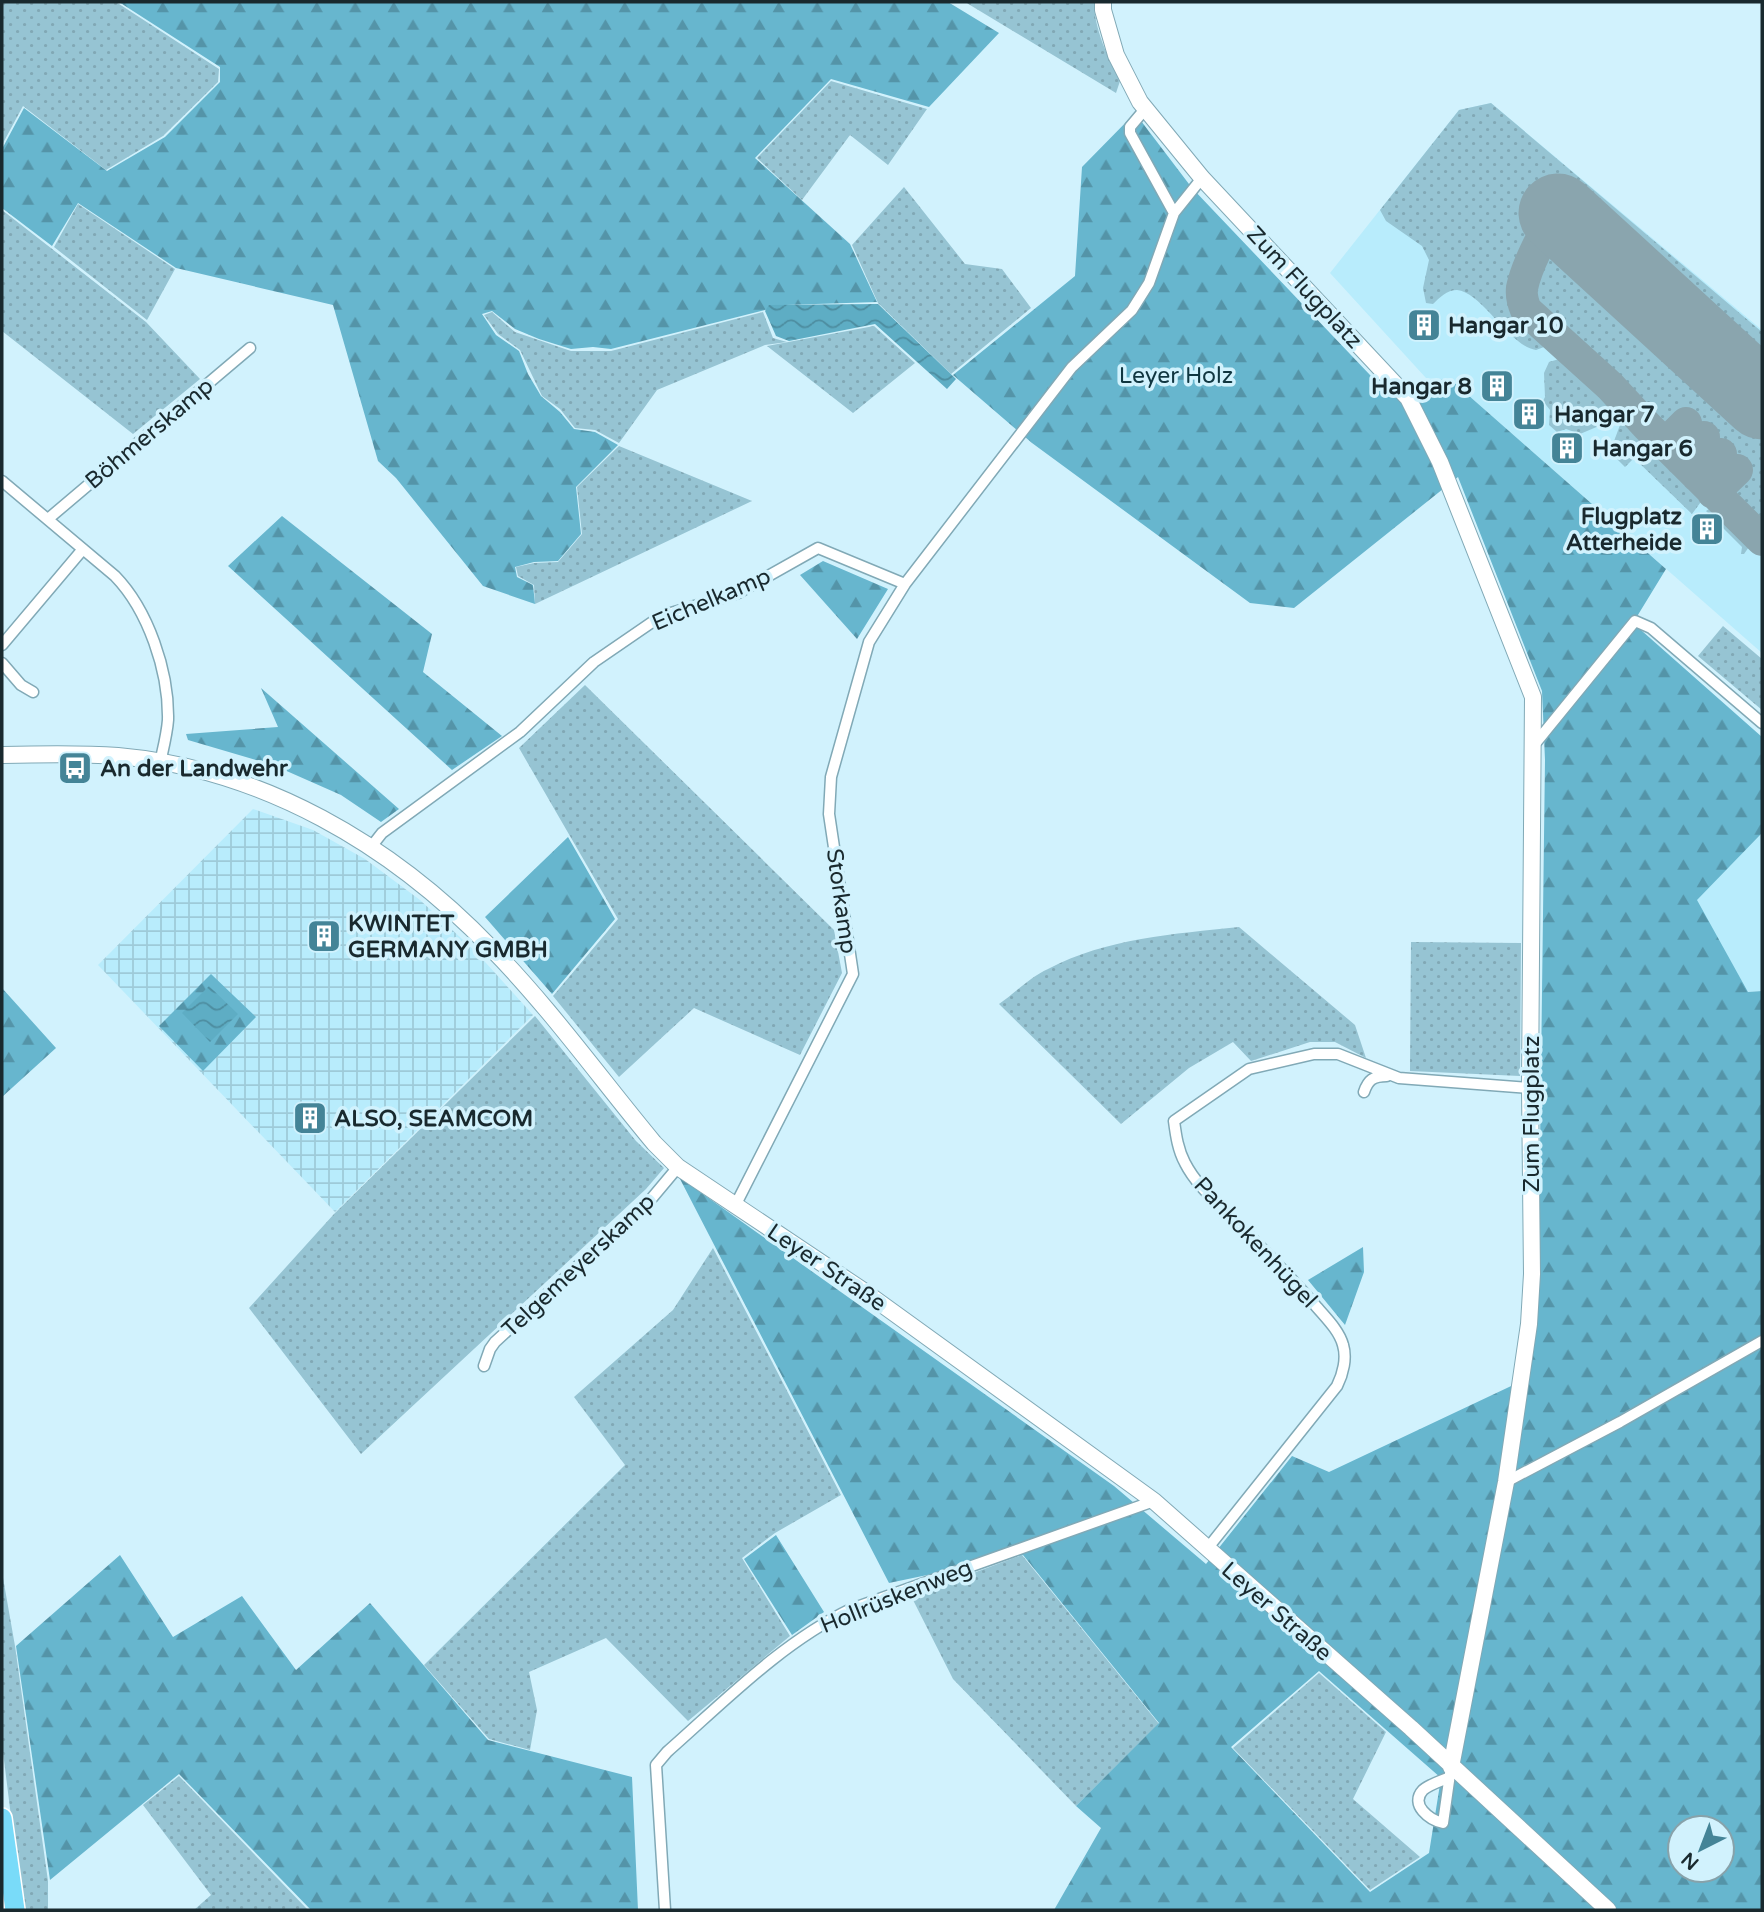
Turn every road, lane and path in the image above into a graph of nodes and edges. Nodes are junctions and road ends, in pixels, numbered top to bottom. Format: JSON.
{"nodes":[{"id":1,"x":1103,"y":2,"type":"edge"},
{"id":2,"x":1146,"y":108,"type":"junction"},
{"id":3,"x":1202,"y":178,"type":"junction"},
{"id":4,"x":1174,"y":213,"type":"junction"},
{"id":5,"x":250,"y":348,"type":"dead end"},
{"id":6,"x":2,"y":481,"type":"edge"},
{"id":7,"x":48,"y":519,"type":"junction"},
{"id":8,"x":83,"y":549,"type":"junction"},
{"id":9,"x":905,"y":583,"type":"junction"},
{"id":10,"x":2,"y":645,"type":"edge"},
{"id":11,"x":2,"y":663,"type":"edge"},
{"id":12,"x":33,"y":692,"type":"dead end"},
{"id":13,"x":1762,"y":723,"type":"edge"},
{"id":14,"x":1534,"y":744,"type":"junction"},
{"id":15,"x":2,"y":755,"type":"edge"},
{"id":16,"x":160,"y":762,"type":"junction"},
{"id":17,"x":370,"y":847,"type":"junction"},
{"id":18,"x":1388,"y":1076,"type":"junction"},
{"id":19,"x":1530,"y":1087,"type":"junction"},
{"id":20,"x":1364,"y":1092,"type":"dead end"},
{"id":21,"x":678,"y":1167,"type":"junction"},
{"id":22,"x":735,"y":1206,"type":"junction"},
{"id":23,"x":1762,"y":1341,"type":"edge"},
{"id":24,"x":484,"y":1366,"type":"dead end"},
{"id":25,"x":1506,"y":1482,"type":"junction"},
{"id":26,"x":1154,"y":1501,"type":"junction"},
{"id":27,"x":1207,"y":1549,"type":"junction"},
{"id":28,"x":1450,"y":1772,"type":"junction"},
{"id":29,"x":2,"y":1818,"type":"edge"},
{"id":30,"x":15,"y":1910,"type":"edge"},
{"id":31,"x":665,"y":1910,"type":"edge"},
{"id":32,"x":1608,"y":1910,"type":"edge"}],
"edges":[{"from":1,"to":2,"type":"street","name":"Zum Flugplatz"},
{"from":2,"to":3,"type":"street","name":"Zum Flugplatz"},
{"from":2,"to":4,"type":"street"},
{"from":3,"to":4,"type":"street"},
{"from":3,"to":14,"type":"street","name":"Zum Flugplatz"},
{"from":4,"to":9,"type":"street"},
{"from":5,"to":7,"type":"street","name":"Böhmerskamp"},
{"from":6,"to":7,"type":"street"},
{"from":7,"to":8,"type":"street"},
{"from":8,"to":10,"type":"street"},
{"from":8,"to":16,"type":"street"},
{"from":9,"to":17,"type":"street","name":"Eichelkamp"},
{"from":9,"to":22,"type":"street","name":"Storkamp"},
{"from":11,"to":12,"type":"street"},
{"from":13,"to":14,"type":"street"},
{"from":14,"to":19,"type":"street","name":"Zum Flugplatz"},
{"from":15,"to":16,"type":"street","name":"Leyer Straße"},
{"from":16,"to":17,"type":"street","name":"Leyer Straße"},
{"from":17,"to":21,"type":"street","name":"Leyer Straße"},
{"from":18,"to":19,"type":"street","name":"Pankokenhügel"},
{"from":18,"to":20,"type":"street"},
{"from":18,"to":27,"type":"street","name":"Pankokenhügel"},
{"from":19,"to":25,"type":"street","name":"Zum Flugplatz"},
{"from":21,"to":22,"type":"street","name":"Leyer Straße"},
{"from":21,"to":24,"type":"street","name":"Telgemeyerskamp"},
{"from":22,"to":26,"type":"street","name":"Leyer Straße"},
{"from":23,"to":25,"type":"street"},
{"from":25,"to":28,"type":"street","name":"Zum Flugplatz"},
{"from":26,"to":27,"type":"street","name":"Leyer Straße"},
{"from":26,"to":31,"type":"street","name":"Hollrüskenweg"},
{"from":27,"to":28,"type":"street","name":"Leyer Straße"},
{"from":28,"to":32,"type":"street","name":"Leyer Straße"},
{"from":29,"to":30,"type":"highway"}]}
